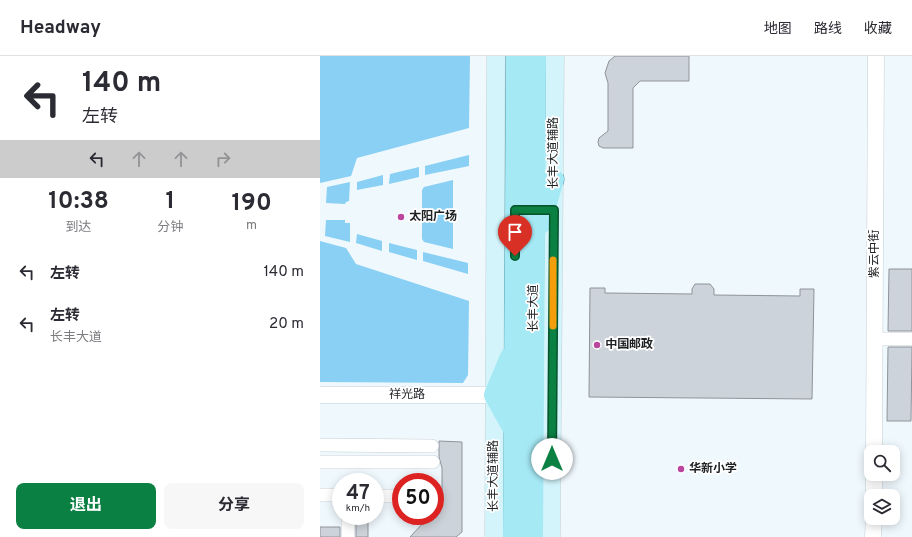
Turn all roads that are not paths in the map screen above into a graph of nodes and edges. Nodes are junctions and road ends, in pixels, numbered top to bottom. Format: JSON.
{"nodes":[{"id":1,"x":496,"y":56,"type":"edge"},
{"id":2,"x":502,"y":56,"type":"edge"},
{"id":3,"x":516,"y":56,"type":"edge"},
{"id":4,"x":536,"y":56,"type":"edge"},
{"id":5,"x":555,"y":56,"type":"edge"},
{"id":6,"x":876,"y":56,"type":"edge"},
{"id":7,"x":516,"y":83,"type":"junction"},
{"id":8,"x":554,"y":180,"type":"joint"},
{"id":9,"x":515,"y":210,"type":"junction"},
{"id":10,"x":544,"y":210,"type":"junction"},
{"id":11,"x":875,"y":339,"type":"junction"},
{"id":12,"x":912,"y":339,"type":"edge"},
{"id":13,"x":514,"y":347,"type":"junction"},
{"id":14,"x":320,"y":395,"type":"edge"},
{"id":15,"x":494,"y":396,"type":"junction"},
{"id":16,"x":514,"y":430,"type":"junction"},
{"id":17,"x":320,"y":445,"type":"edge"},
{"id":18,"x":874,"y":445,"type":"edge"},
{"id":19,"x":432,"y":446,"type":"dead end"},
{"id":20,"x":320,"y":462,"type":"edge"},
{"id":21,"x":433,"y":462,"type":"dead end"},
{"id":22,"x":320,"y":495,"type":"edge"},
{"id":23,"x":332,"y":495,"type":"edge"},
{"id":24,"x":348,"y":525,"type":"edge"},
{"id":25,"x":874,"y":525,"type":"edge"},
{"id":26,"x":348,"y":537,"type":"edge"},
{"id":27,"x":494,"y":537,"type":"edge"},
{"id":28,"x":513,"y":537,"type":"edge"},
{"id":29,"x":532,"y":537,"type":"edge"},
{"id":30,"x":551,"y":537,"type":"edge"},
{"id":31,"x":873,"y":537,"type":"edge"}],
"edges":[{"from":1,"to":15,"type":"main road","name":"长丰大道辅路"},
{"from":2,"to":7,"type":"main road"},
{"from":3,"to":7,"type":"main road","name":"长丰大道"},
{"from":4,"to":10,"type":"main road","name":"长丰大道"},
{"from":5,"to":8,"type":"main road","name":"长丰大道辅路"},
{"from":6,"to":11,"type":"street","name":"紫云中街"},
{"from":7,"to":9,"type":"main road","name":"长丰大道"},
{"from":8,"to":10,"type":"main road"},
{"from":9,"to":10,"type":"main road"},
{"from":9,"to":13,"type":"main road","name":"长丰大道"},
{"from":10,"to":29,"type":"main road","name":"长丰大道"},
{"from":10,"to":30,"type":"main road"},
{"from":11,"to":12,"type":"street"},
{"from":11,"to":18,"type":"street","name":"紫云中街"},
{"from":13,"to":15,"type":"main road"},
{"from":13,"to":16,"type":"main road","name":"长丰大道"},
{"from":14,"to":15,"type":"street","name":"祥光路"},
{"from":15,"to":16,"type":"main road"},
{"from":15,"to":27,"type":"main road","name":"长丰大道辅路"},
{"from":16,"to":28,"type":"main road","name":"长丰大道"},
{"from":17,"to":19,"type":"street"},
{"from":20,"to":21,"type":"street"},
{"from":22,"to":23,"type":"street"},
{"from":24,"to":26,"type":"street"},
{"from":25,"to":31,"type":"street"}]}
